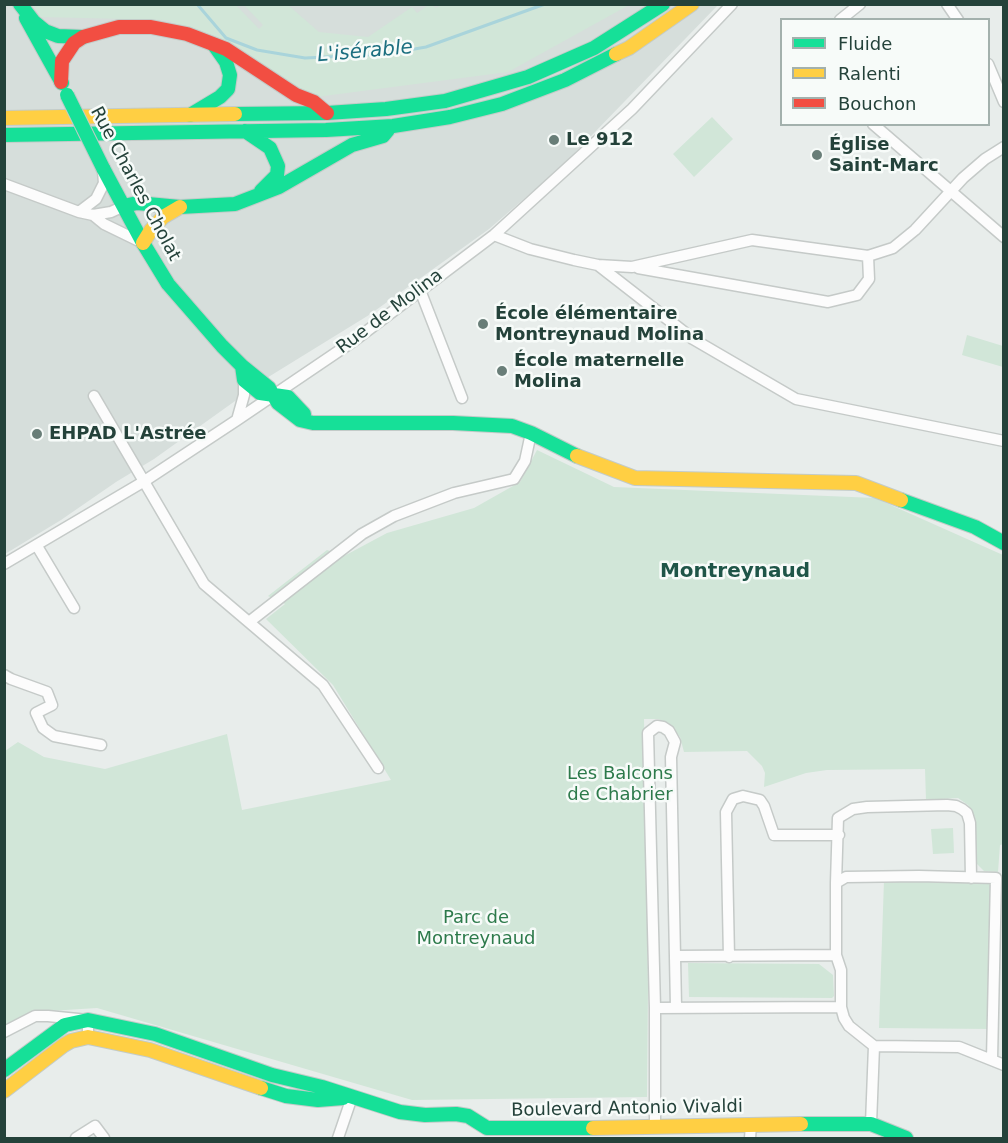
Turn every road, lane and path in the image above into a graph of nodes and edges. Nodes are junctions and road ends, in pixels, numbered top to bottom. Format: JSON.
{"nodes":[{"id":1,"x":19,"y":4,"type":"edge"},
{"id":2,"x":663,"y":4,"type":"edge"},
{"id":3,"x":692,"y":4,"type":"edge"},
{"id":4,"x":732,"y":4,"type":"edge"},
{"id":5,"x":860,"y":4,"type":"edge"},
{"id":6,"x":947,"y":4,"type":"edge"},
{"id":7,"x":842,"y":18,"type":"edge"},
{"id":8,"x":957,"y":18,"type":"edge"},
{"id":9,"x":83,"y":38,"type":"junction"},
{"id":10,"x":212,"y":44,"type":"junction"},
{"id":11,"x":990,"y":69,"type":"edge"},
{"id":12,"x":64,"y":88,"type":"junction"},
{"id":13,"x":1004,"y":102,"type":"edge"},
{"id":14,"x":327,"y":113,"type":"junction"},
{"id":15,"x":189,"y":116,"type":"junction"},
{"id":16,"x":4,"y":118,"type":"edge"},
{"id":17,"x":393,"y":126,"type":"junction"},
{"id":18,"x":875,"y":126,"type":"edge"},
{"id":19,"x":245,"y":131,"type":"junction"},
{"id":20,"x":4,"y":135,"type":"edge"},
{"id":21,"x":1004,"y":147,"type":"edge"},
{"id":22,"x":103,"y":168,"type":"junction"},
{"id":23,"x":4,"y":184,"type":"edge"},
{"id":24,"x":951,"y":190,"type":"junction"},
{"id":25,"x":254,"y":197,"type":"junction"},
{"id":26,"x":124,"y":206,"type":"junction"},
{"id":27,"x":180,"y":207,"type":"junction"},
{"id":28,"x":79,"y":212,"type":"junction"},
{"id":29,"x":93,"y":215,"type":"junction"},
{"id":30,"x":494,"y":235,"type":"junction"},
{"id":31,"x":1004,"y":237,"type":"edge"},
{"id":32,"x":143,"y":243,"type":"junction"},
{"id":33,"x":868,"y":256,"type":"junction"},
{"id":34,"x":598,"y":265,"type":"junction"},
{"id":35,"x":632,"y":267,"type":"junction"},
{"id":36,"x":420,"y":290,"type":"junction"},
{"id":37,"x":242,"y":366,"type":"junction"},
{"id":38,"x":244,"y":381,"type":"junction"},
{"id":39,"x":273,"y":394,"type":"junction"},
{"id":40,"x":94,"y":396,"type":"dead end"},
{"id":41,"x":462,"y":398,"type":"dead end"},
{"id":42,"x":237,"y":420,"type":"junction"},
{"id":43,"x":531,"y":433,"type":"junction"},
{"id":44,"x":1004,"y":441,"type":"edge"},
{"id":45,"x":143,"y":482,"type":"junction"},
{"id":46,"x":1004,"y":543,"type":"edge"},
{"id":47,"x":38,"y":546,"type":"junction"},
{"id":48,"x":4,"y":564,"type":"edge"},
{"id":49,"x":74,"y":608,"type":"dead end"},
{"id":50,"x":249,"y":622,"type":"junction"},
{"id":51,"x":4,"y":675,"type":"edge"},
{"id":52,"x":101,"y":745,"type":"dead end"},
{"id":53,"x":378,"y":768,"type":"dead end"},
{"id":54,"x":839,"y":835,"type":"junction"},
{"id":55,"x":971,"y":878,"type":"junction"},
{"id":56,"x":836,"y":883,"type":"junction"},
{"id":57,"x":836,"y":955,"type":"junction"},
{"id":58,"x":675,"y":956,"type":"junction"},
{"id":59,"x":729,"y":957,"type":"junction"},
{"id":60,"x":676,"y":1007,"type":"junction"},
{"id":61,"x":841,"y":1007,"type":"junction"},
{"id":62,"x":655,"y":1008,"type":"junction"},
{"id":63,"x":88,"y":1020,"type":"junction"},
{"id":64,"x":4,"y":1032,"type":"edge"},
{"id":65,"x":88,"y":1037,"type":"junction"},
{"id":66,"x":874,"y":1046,"type":"junction"},
{"id":67,"x":992,"y":1059,"type":"junction"},
{"id":68,"x":1004,"y":1065,"type":"edge"},
{"id":69,"x":4,"y":1070,"type":"edge"},
{"id":70,"x":4,"y":1091,"type":"edge"},
{"id":71,"x":352,"y":1097,"type":"junction"},
{"id":72,"x":871,"y":1124,"type":"junction"},
{"id":73,"x":655,"y":1127,"type":"junction"},
{"id":74,"x":750,"y":1132,"type":"edge"},
{"id":75,"x":76,"y":1138,"type":"edge"},
{"id":76,"x":104,"y":1138,"type":"edge"},
{"id":77,"x":338,"y":1138,"type":"edge"},
{"id":78,"x":906,"y":1138,"type":"edge"}],
"edges":[{"from":1,"to":9,"type":"main road"},
{"from":1,"to":12,"type":"main road","name":"Rue Charles Cholat"},
{"from":2,"to":14,"type":"main road"},
{"from":3,"to":17,"type":"main road"},
{"from":4,"to":30,"type":"street","name":"Rue de Molina"},
{"from":5,"to":7,"type":"street"},
{"from":6,"to":8,"type":"street"},
{"from":9,"to":10,"type":"main road"},
{"from":9,"to":12,"type":"main road"},
{"from":10,"to":14,"type":"main road"},
{"from":10,"to":15,"type":"main road"},
{"from":11,"to":13,"type":"street"},
{"from":12,"to":22,"type":"main road","name":"Rue Charles Cholat","bridge":true},
{"from":14,"to":15,"type":"main road"},
{"from":15,"to":16,"type":"main road"},
{"from":17,"to":19,"type":"main road"},
{"from":17,"to":25,"type":"main road"},
{"from":18,"to":24,"type":"street"},
{"from":19,"to":20,"type":"main road"},
{"from":19,"to":25,"type":"main road"},
{"from":21,"to":24,"type":"street"},
{"from":22,"to":26,"type":"main road","name":"Rue Charles Cholat"},
{"from":22,"to":28,"type":"street"},
{"from":23,"to":28,"type":"street"},
{"from":24,"to":31,"type":"street"},
{"from":24,"to":33,"type":"street"},
{"from":25,"to":27,"type":"main road"},
{"from":26,"to":27,"type":"main road"},
{"from":26,"to":29,"type":"street"},
{"from":26,"to":32,"type":"main road","name":"Rue Charles Cholat"},
{"from":27,"to":32,"type":"main road"},
{"from":28,"to":29,"type":"street"},
{"from":29,"to":32,"type":"street"},
{"from":30,"to":34,"type":"street"},
{"from":30,"to":36,"type":"street","name":"Rue de Molina"},
{"from":32,"to":37,"type":"main road","name":"Rue Charles Cholat"},
{"from":33,"to":35,"type":"street"},
{"from":33,"to":35,"type":"street"},
{"from":34,"to":35,"type":"street"},
{"from":34,"to":44,"type":"street"},
{"from":36,"to":39,"type":"street","name":"Rue de Molina"},
{"from":36,"to":41,"type":"street"},
{"from":37,"to":38,"type":"main road"},
{"from":37,"to":39,"type":"main road","name":"Rue Charles Cholat"},
{"from":38,"to":39,"type":"main road"},
{"from":38,"to":42,"type":"street"},
{"from":39,"to":42,"type":"street","name":"Rue de Molina"},
{"from":39,"to":43,"type":"main road"},
{"from":40,"to":45,"type":"street"},
{"from":42,"to":45,"type":"street","name":"Rue de Molina"},
{"from":43,"to":46,"type":"main road"},
{"from":43,"to":50,"type":"street"},
{"from":45,"to":47,"type":"street","name":"Rue de Molina"},
{"from":45,"to":50,"type":"street"},
{"from":47,"to":48,"type":"street","name":"Rue de Molina"},
{"from":47,"to":49,"type":"street"},
{"from":50,"to":53,"type":"street"},
{"from":51,"to":52,"type":"street"},
{"from":54,"to":55,"type":"street"},
{"from":54,"to":56,"type":"street"},
{"from":54,"to":59,"type":"street"},
{"from":55,"to":56,"type":"street"},
{"from":55,"to":67,"type":"street"},
{"from":56,"to":57,"type":"street"},
{"from":57,"to":59,"type":"street"},
{"from":57,"to":61,"type":"street"},
{"from":58,"to":59,"type":"street"},
{"from":58,"to":60,"type":"street"},
{"from":58,"to":62,"type":"street"},
{"from":60,"to":61,"type":"street"},
{"from":60,"to":62,"type":"street"},
{"from":61,"to":66,"type":"street"},
{"from":62,"to":73,"type":"street"},
{"from":63,"to":64,"type":"street"},
{"from":63,"to":65,"type":"street"},
{"from":63,"to":69,"type":"main road","name":"Boulevard Antonio Vivaldi"},
{"from":63,"to":71,"type":"main road","name":"Boulevard Antonio Vivaldi"},
{"from":65,"to":70,"type":"main road"},
{"from":65,"to":71,"type":"main road","name":"Boulevard Antonio Vivaldi"},
{"from":66,"to":67,"type":"street"},
{"from":66,"to":72,"type":"street"},
{"from":67,"to":68,"type":"street"},
{"from":71,"to":73,"type":"main road","name":"Boulevard Antonio Vivaldi"},
{"from":71,"to":77,"type":"street"},
{"from":72,"to":74,"type":"main road","name":"Boulevard Antonio Vivaldi"},
{"from":72,"to":78,"type":"main road","name":"Boulevard Antonio Vivaldi"},
{"from":73,"to":74,"type":"main road","name":"Boulevard Antonio Vivaldi"},
{"from":75,"to":76,"type":"street"}]}
